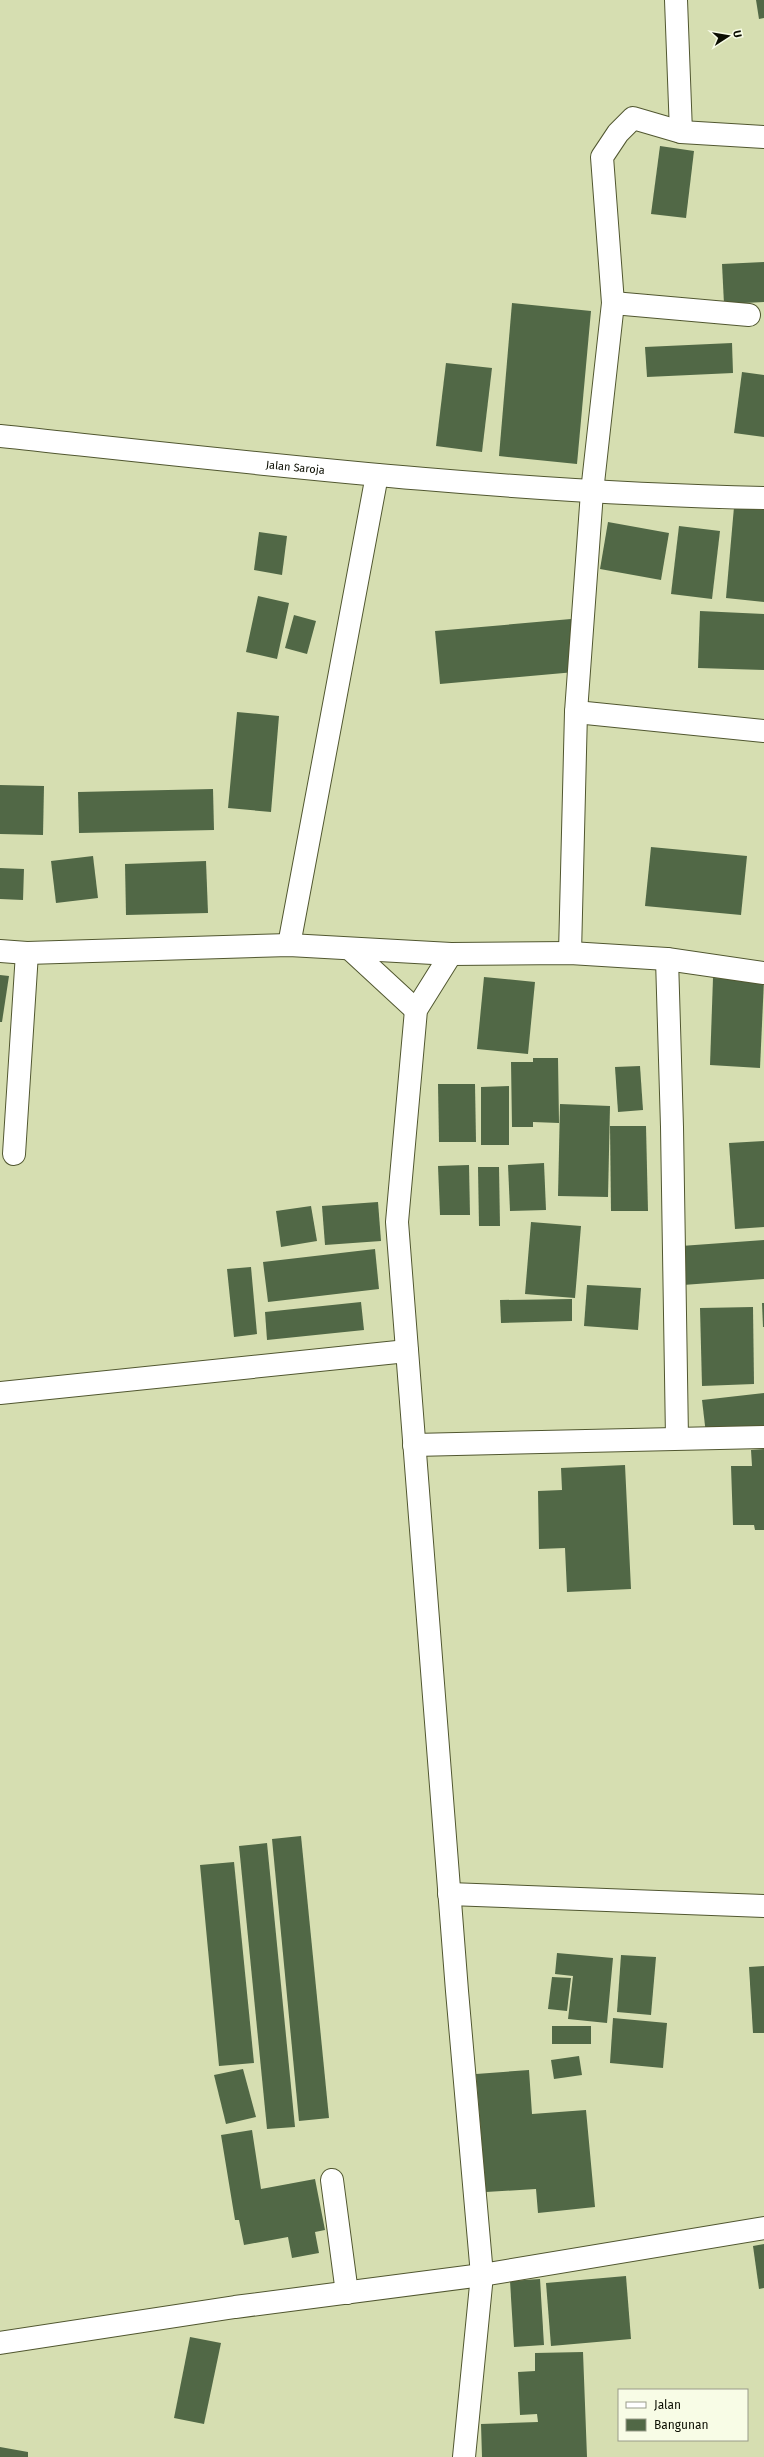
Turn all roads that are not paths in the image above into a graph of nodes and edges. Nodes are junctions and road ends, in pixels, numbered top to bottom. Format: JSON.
{"nodes":[{"id":1,"x":676,"y":0,"type":"edge"},
{"id":2,"x":681,"y":132,"type":"junction"},
{"id":3,"x":764,"y":137,"type":"edge"},
{"id":4,"x":613,"y":303,"type":"junction"},
{"id":5,"x":749,"y":315,"type":"dead end"},
{"id":6,"x":0,"y":436,"type":"edge"},
{"id":7,"x":377,"y":475,"type":"junction"},
{"id":8,"x":592,"y":492,"type":"junction"},
{"id":9,"x":764,"y":498,"type":"edge"},
{"id":10,"x":576,"y":712,"type":"junction"},
{"id":11,"x":764,"y":731,"type":"edge"},
{"id":12,"x":289,"y":945,"type":"junction"},
{"id":13,"x":351,"y":950,"type":"junction"},
{"id":14,"x":0,"y":951,"type":"edge"},
{"id":15,"x":27,"y":953,"type":"junction"},
{"id":16,"x":570,"y":953,"type":"junction"},
{"id":17,"x":451,"y":954,"type":"junction"},
{"id":18,"x":667,"y":959,"type":"junction"},
{"id":19,"x":764,"y":973,"type":"edge"},
{"id":20,"x":416,"y":1010,"type":"junction"},
{"id":21,"x":14,"y":1154,"type":"dead end"},
{"id":22,"x":406,"y":1351,"type":"junction"},
{"id":23,"x":0,"y":1393,"type":"edge"},
{"id":24,"x":764,"y":1437,"type":"edge"},
{"id":25,"x":677,"y":1438,"type":"junction"},
{"id":26,"x":414,"y":1445,"type":"junction"},
{"id":27,"x":449,"y":1894,"type":"junction"},
{"id":28,"x":764,"y":1906,"type":"edge"},
{"id":29,"x":332,"y":2180,"type":"dead end"},
{"id":30,"x":764,"y":2228,"type":"edge"},
{"id":31,"x":482,"y":2275,"type":"junction"},
{"id":32,"x":347,"y":2292,"type":"junction"},
{"id":33,"x":0,"y":2343,"type":"edge"},
{"id":34,"x":464,"y":2457,"type":"edge"}],
"edges":[{"from":1,"to":2,"type":"street"},
{"from":2,"to":3,"type":"street"},
{"from":2,"to":4,"type":"street"},
{"from":4,"to":5,"type":"street"},
{"from":4,"to":8,"type":"street"},
{"from":6,"to":7,"type":"street","name":"Jalan Saroja"},
{"from":7,"to":8,"type":"street","name":"Jalan Saroja"},
{"from":7,"to":12,"type":"street"},
{"from":8,"to":9,"type":"street","name":"Jalan Saroja"},
{"from":8,"to":10,"type":"street"},
{"from":10,"to":11,"type":"street"},
{"from":10,"to":16,"type":"street"},
{"from":12,"to":13,"type":"street"},
{"from":12,"to":15,"type":"street"},
{"from":13,"to":17,"type":"street"},
{"from":13,"to":20,"type":"street"},
{"from":14,"to":15,"type":"street"},
{"from":15,"to":21,"type":"street"},
{"from":16,"to":17,"type":"street"},
{"from":16,"to":18,"type":"street"},
{"from":17,"to":20,"type":"street"},
{"from":18,"to":19,"type":"street"},
{"from":18,"to":25,"type":"street"},
{"from":20,"to":22,"type":"street"},
{"from":22,"to":23,"type":"street"},
{"from":22,"to":26,"type":"street"},
{"from":24,"to":25,"type":"street"},
{"from":25,"to":26,"type":"street"},
{"from":26,"to":27,"type":"street"},
{"from":27,"to":28,"type":"street"},
{"from":27,"to":31,"type":"street"},
{"from":29,"to":32,"type":"street"},
{"from":30,"to":31,"type":"street"},
{"from":31,"to":32,"type":"street"},
{"from":31,"to":34,"type":"street"},
{"from":32,"to":33,"type":"street"}]}
